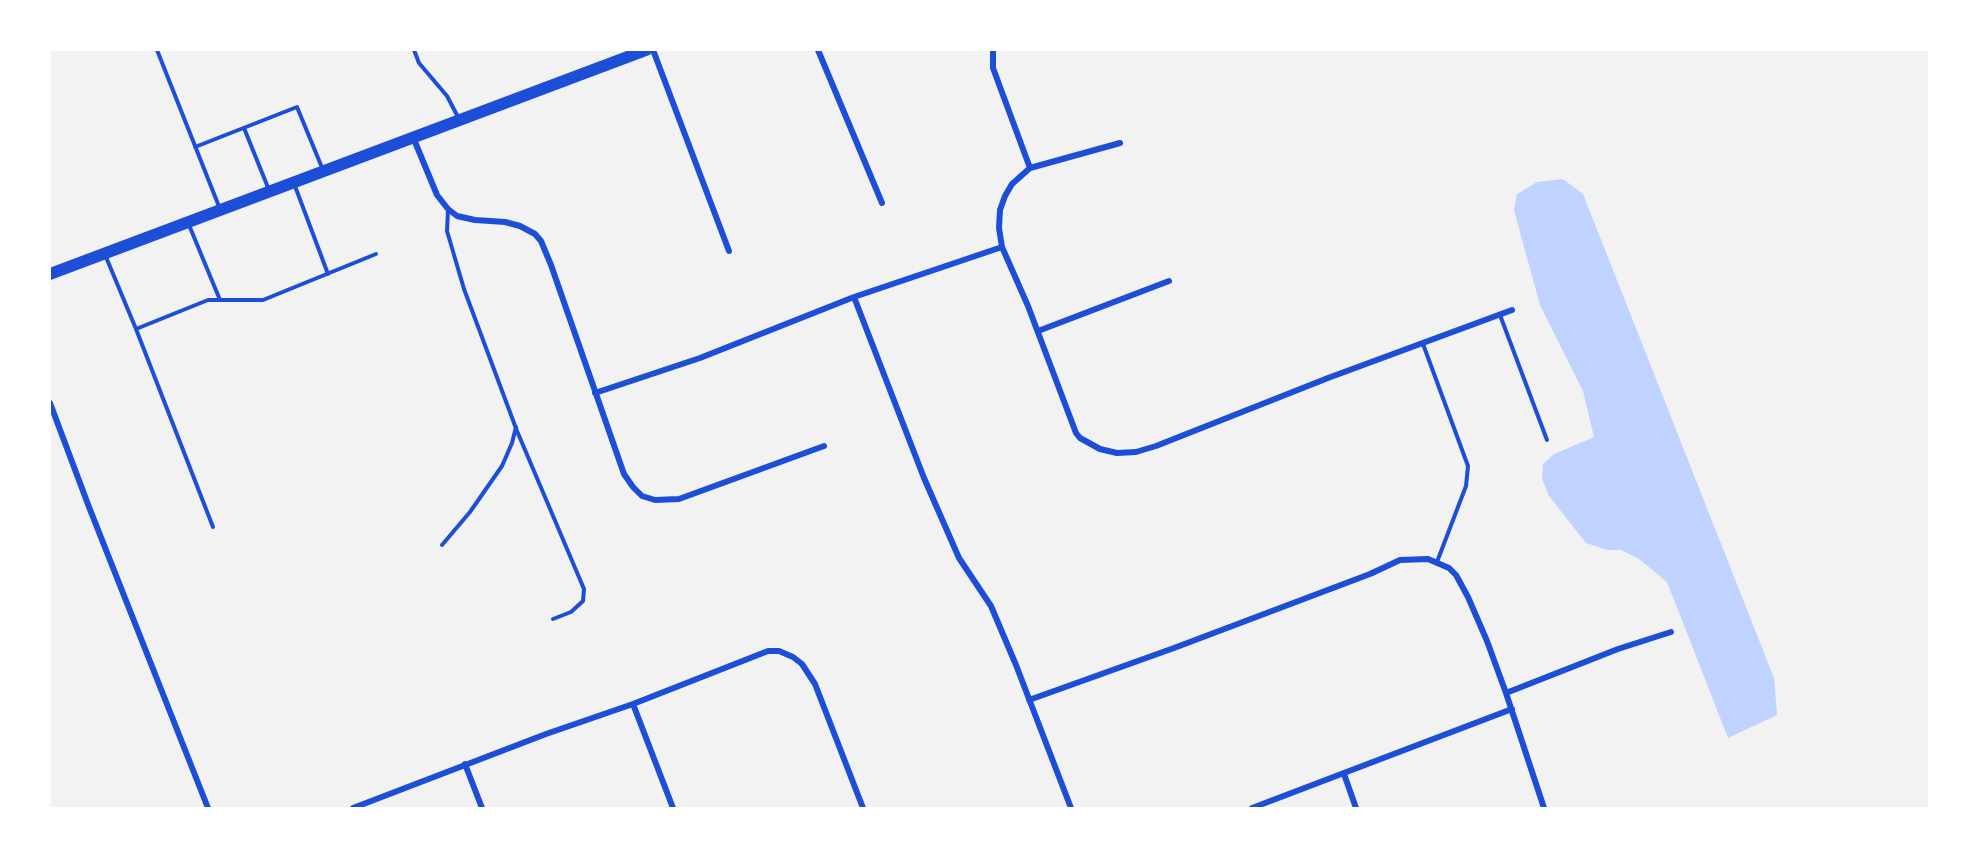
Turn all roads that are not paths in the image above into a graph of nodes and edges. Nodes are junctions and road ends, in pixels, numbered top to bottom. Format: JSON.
{"nodes":[{"id":1,"x":157,"y":50,"type":"edge"},
{"id":2,"x":414,"y":50,"type":"edge"},
{"id":3,"x":646,"y":50,"type":"edge"},
{"id":4,"x":653,"y":50,"type":"edge"},
{"id":5,"x":818,"y":50,"type":"edge"},
{"id":6,"x":993,"y":50,"type":"edge"},
{"id":7,"x":459,"y":119,"type":"junction"},
{"id":8,"x":244,"y":128,"type":"junction"},
{"id":9,"x":413,"y":137,"type":"junction"},
{"id":10,"x":1120,"y":143,"type":"dead end"},
{"id":11,"x":195,"y":147,"type":"junction"},
{"id":12,"x":1030,"y":168,"type":"junction"},
{"id":13,"x":323,"y":171,"type":"junction"},
{"id":14,"x":294,"y":182,"type":"junction"},
{"id":15,"x":269,"y":191,"type":"junction"},
{"id":16,"x":882,"y":203,"type":"dead end"},
{"id":17,"x":448,"y":209,"type":"junction"},
{"id":18,"x":220,"y":210,"type":"junction"},
{"id":19,"x":188,"y":222,"type":"junction"},
{"id":20,"x":1002,"y":247,"type":"junction"},
{"id":21,"x":729,"y":251,"type":"dead end"},
{"id":22,"x":104,"y":254,"type":"junction"},
{"id":23,"x":376,"y":254,"type":"dead end"},
{"id":24,"x":50,"y":274,"type":"edge"},
{"id":25,"x":328,"y":274,"type":"junction"},
{"id":26,"x":1169,"y":281,"type":"dead end"},
{"id":27,"x":854,"y":297,"type":"junction"},
{"id":28,"x":220,"y":300,"type":"junction"},
{"id":29,"x":1512,"y":310,"type":"dead end"},
{"id":30,"x":1500,"y":315,"type":"junction"},
{"id":31,"x":136,"y":329,"type":"junction"},
{"id":32,"x":1038,"y":331,"type":"junction"},
{"id":33,"x":1423,"y":344,"type":"junction"},
{"id":34,"x":595,"y":393,"type":"junction"},
{"id":35,"x":50,"y":403,"type":"edge"},
{"id":36,"x":516,"y":426,"type":"junction"},
{"id":37,"x":1547,"y":440,"type":"dead end"},
{"id":38,"x":824,"y":446,"type":"dead end"},
{"id":39,"x":213,"y":527,"type":"dead end"},
{"id":40,"x":442,"y":545,"type":"dead end"},
{"id":41,"x":1437,"y":562,"type":"junction"},
{"id":42,"x":553,"y":619,"type":"dead end"},
{"id":43,"x":1671,"y":632,"type":"dead end"},
{"id":44,"x":1506,"y":693,"type":"junction"},
{"id":45,"x":1029,"y":700,"type":"junction"},
{"id":46,"x":633,"y":704,"type":"junction"},
{"id":47,"x":1512,"y":709,"type":"junction"},
{"id":48,"x":465,"y":764,"type":"junction"},
{"id":49,"x":1344,"y":774,"type":"junction"},
{"id":50,"x":208,"y":808,"type":"edge"},
{"id":51,"x":353,"y":808,"type":"edge"},
{"id":52,"x":483,"y":808,"type":"edge"},
{"id":53,"x":673,"y":808,"type":"edge"},
{"id":54,"x":863,"y":808,"type":"edge"},
{"id":55,"x":1071,"y":808,"type":"edge"},
{"id":56,"x":1252,"y":808,"type":"edge"},
{"id":57,"x":1356,"y":808,"type":"edge"},
{"id":58,"x":1544,"y":808,"type":"edge"}],
"edges":[{"from":1,"to":11,"type":"lane"},
{"from":2,"to":7,"type":"lane"},
{"from":3,"to":7,"type":"main road"},
{"from":4,"to":21,"type":"street"},
{"from":5,"to":16,"type":"street"},
{"from":6,"to":12,"type":"street"},
{"from":7,"to":9,"type":"main road"},
{"from":8,"to":11,"type":"lane"},
{"from":8,"to":13,"type":"lane"},
{"from":8,"to":15,"type":"lane"},
{"from":9,"to":13,"type":"main road"},
{"from":9,"to":17,"type":"street"},
{"from":10,"to":12,"type":"street"},
{"from":11,"to":18,"type":"lane"},
{"from":12,"to":20,"type":"street"},
{"from":13,"to":14,"type":"main road"},
{"from":14,"to":15,"type":"main road"},
{"from":14,"to":25,"type":"lane"},
{"from":15,"to":18,"type":"main road"},
{"from":17,"to":34,"type":"street"},
{"from":17,"to":36,"type":"lane"},
{"from":18,"to":19,"type":"main road"},
{"from":19,"to":22,"type":"main road"},
{"from":19,"to":28,"type":"lane"},
{"from":20,"to":27,"type":"street"},
{"from":20,"to":32,"type":"street"},
{"from":22,"to":24,"type":"main road"},
{"from":22,"to":31,"type":"lane"},
{"from":23,"to":25,"type":"lane"},
{"from":25,"to":28,"type":"lane"},
{"from":26,"to":32,"type":"street"},
{"from":27,"to":34,"type":"street"},
{"from":27,"to":45,"type":"street"},
{"from":28,"to":31,"type":"lane"},
{"from":29,"to":30,"type":"street"},
{"from":30,"to":33,"type":"street"},
{"from":30,"to":37,"type":"lane"},
{"from":31,"to":39,"type":"lane"},
{"from":32,"to":33,"type":"street"},
{"from":33,"to":41,"type":"lane"},
{"from":34,"to":38,"type":"street"},
{"from":35,"to":50,"type":"street"},
{"from":36,"to":40,"type":"lane"},
{"from":36,"to":42,"type":"lane"},
{"from":41,"to":44,"type":"street"},
{"from":41,"to":45,"type":"street"},
{"from":43,"to":44,"type":"street"},
{"from":44,"to":47,"type":"street"},
{"from":45,"to":55,"type":"street"},
{"from":46,"to":48,"type":"street"},
{"from":46,"to":53,"type":"street"},
{"from":46,"to":54,"type":"street"},
{"from":47,"to":49,"type":"street"},
{"from":47,"to":58,"type":"street"},
{"from":48,"to":51,"type":"street"},
{"from":48,"to":52,"type":"street"},
{"from":49,"to":56,"type":"street"},
{"from":49,"to":57,"type":"street"}]}
